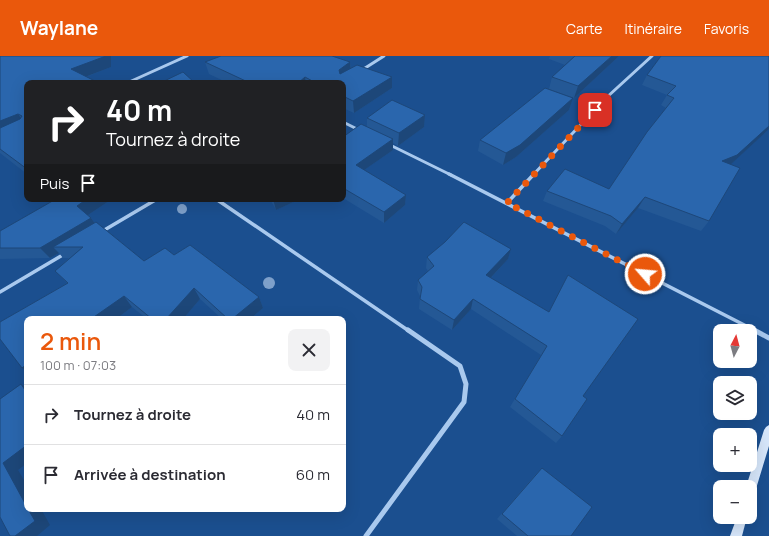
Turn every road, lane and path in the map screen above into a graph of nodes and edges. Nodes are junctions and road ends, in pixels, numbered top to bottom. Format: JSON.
{"nodes":[{"id":1,"x":187,"y":56,"type":"edge"},
{"id":2,"x":384,"y":56,"type":"edge"},
{"id":3,"x":652,"y":56,"type":"edge"},
{"id":4,"x":360,"y":71,"type":"edge"},
{"id":5,"x":134,"y":80,"type":"edge"},
{"id":6,"x":346,"y":124,"type":"edge"},
{"id":7,"x":364,"y":133,"type":"edge"},
{"id":8,"x":386,"y":143,"type":"edge"},
{"id":9,"x":152,"y":202,"type":"edge"},
{"id":10,"x":220,"y":202,"type":"edge"},
{"id":11,"x":507,"y":203,"type":"junction"},
{"id":12,"x":96,"y":236,"type":"edge"},
{"id":13,"x":68,"y":252,"type":"edge"},
{"id":14,"x":0,"y":292,"type":"edge"},
{"id":15,"x":769,"y":338,"type":"edge"},
{"id":16,"x":769,"y":430,"type":"edge"},
{"id":17,"x":754,"y":480,"type":"edge"},
{"id":18,"x":740,"y":524,"type":"edge"},
{"id":19,"x":366,"y":536,"type":"edge"},
{"id":20,"x":736,"y":536,"type":"edge"}],
"edges":[{"from":1,"to":5,"type":"street"},
{"from":2,"to":4,"type":"street"},
{"from":3,"to":11,"type":"street"},
{"from":6,"to":7,"type":"street"},
{"from":8,"to":11,"type":"street"},
{"from":9,"to":12,"type":"street"},
{"from":10,"to":19,"type":"street"},
{"from":11,"to":15,"type":"street"},
{"from":13,"to":14,"type":"street"},
{"from":16,"to":17,"type":"main road"},
{"from":18,"to":20,"type":"main road"}]}
